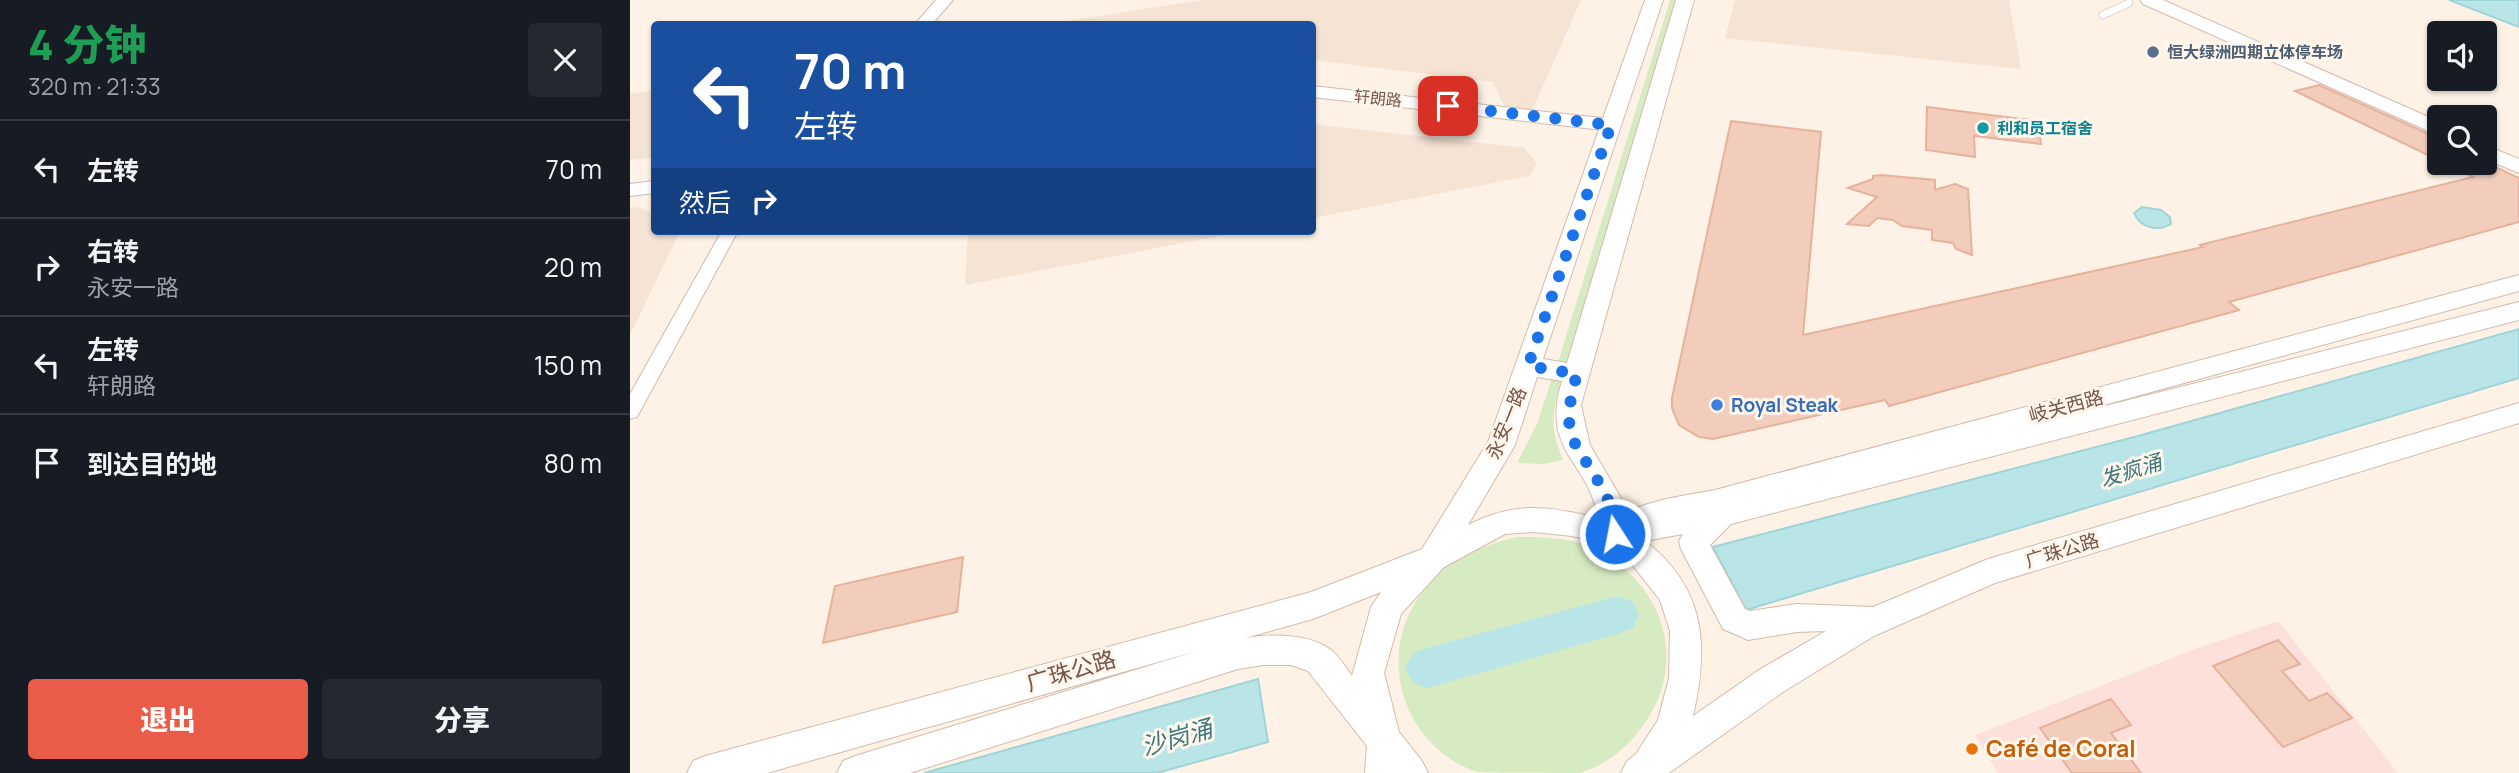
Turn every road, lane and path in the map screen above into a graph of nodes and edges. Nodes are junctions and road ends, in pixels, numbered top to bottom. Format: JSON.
{"nodes":[{"id":1,"x":945,"y":0,"type":"edge"},
{"id":2,"x":959,"y":0,"type":"edge"},
{"id":3,"x":1654,"y":0,"type":"edge"},
{"id":4,"x":1685,"y":0,"type":"edge"},
{"id":5,"x":2149,"y":0,"type":"edge"},
{"id":6,"x":2129,"y":3,"type":"dead end"},
{"id":7,"x":2103,"y":15,"type":"dead end"},
{"id":8,"x":926,"y":21,"type":"edge"},
{"id":9,"x":941,"y":21,"type":"edge"},
{"id":10,"x":1316,"y":92,"type":"edge"},
{"id":11,"x":1316,"y":104,"type":"edge"},
{"id":12,"x":2427,"y":124,"type":"edge"},
{"id":13,"x":1609,"y":131,"type":"junction"},
{"id":14,"x":2497,"y":157,"type":"edge"},
{"id":15,"x":2519,"y":167,"type":"edge"},
{"id":16,"x":651,"y":172,"type":"edge"},
{"id":17,"x":630,"y":176,"type":"edge"},
{"id":18,"x":651,"y":187,"type":"edge"},
{"id":19,"x":630,"y":190,"type":"edge"},
{"id":20,"x":728,"y":235,"type":"edge"},
{"id":21,"x":2519,"y":284,"type":"edge"},
{"id":22,"x":2519,"y":311,"type":"edge"},
{"id":23,"x":1528,"y":366,"type":"junction"},
{"id":24,"x":1577,"y":374,"type":"junction"},
{"id":25,"x":630,"y":412,"type":"edge"},
{"id":26,"x":2519,"y":413,"type":"edge"},
{"id":27,"x":1722,"y":514,"type":"junction"},
{"id":28,"x":1615,"y":534,"type":"junction"},
{"id":29,"x":1433,"y":558,"type":"junction"},
{"id":30,"x":1875,"y":621,"type":"junction"},
{"id":31,"x":1383,"y":757,"type":"edge"},
{"id":32,"x":1640,"y":772,"type":"edge"},
{"id":33,"x":705,"y":773,"type":"edge"},
{"id":34,"x":855,"y":773,"type":"edge"},
{"id":35,"x":1410,"y":773,"type":"edge"}],
"edges":[{"from":1,"to":8,"type":"street"},
{"from":2,"to":9,"type":"street"},
{"from":3,"to":13,"type":"main road","name":"永安一路"},
{"from":4,"to":24,"type":"main road"},
{"from":5,"to":12,"type":"main road"},
{"from":6,"to":7,"type":"lane"},
{"from":10,"to":13,"type":"street","name":"轩朗路"},
{"from":11,"to":13,"type":"street","name":"轩朗路"},
{"from":13,"to":23,"type":"main road","name":"永安一路"},
{"from":14,"to":15,"type":"main road"},
{"from":16,"to":17,"type":"street"},
{"from":18,"to":19,"type":"street"},
{"from":20,"to":25,"type":"street"},
{"from":21,"to":28,"type":"street","name":"岐关西路"},
{"from":22,"to":27,"type":"main road"},
{"from":23,"to":24,"type":"main road"},
{"from":23,"to":29,"type":"main road","name":"永安一路"},
{"from":24,"to":28,"type":"main road"},
{"from":26,"to":30,"type":"main road","name":"广珠公路"},
{"from":27,"to":28,"type":"main road"},
{"from":27,"to":30,"type":"main road"},
{"from":28,"to":29,"type":"main road"},
{"from":28,"to":32,"type":"main road"},
{"from":29,"to":31,"type":"main road"},
{"from":29,"to":33,"type":"main road","name":"广珠公路"},
{"from":30,"to":32,"type":"main road","name":"广珠公路"},
{"from":31,"to":34,"type":"main road","name":"广珠公路"},
{"from":31,"to":35,"type":"main road","name":"广珠公路"}]}
